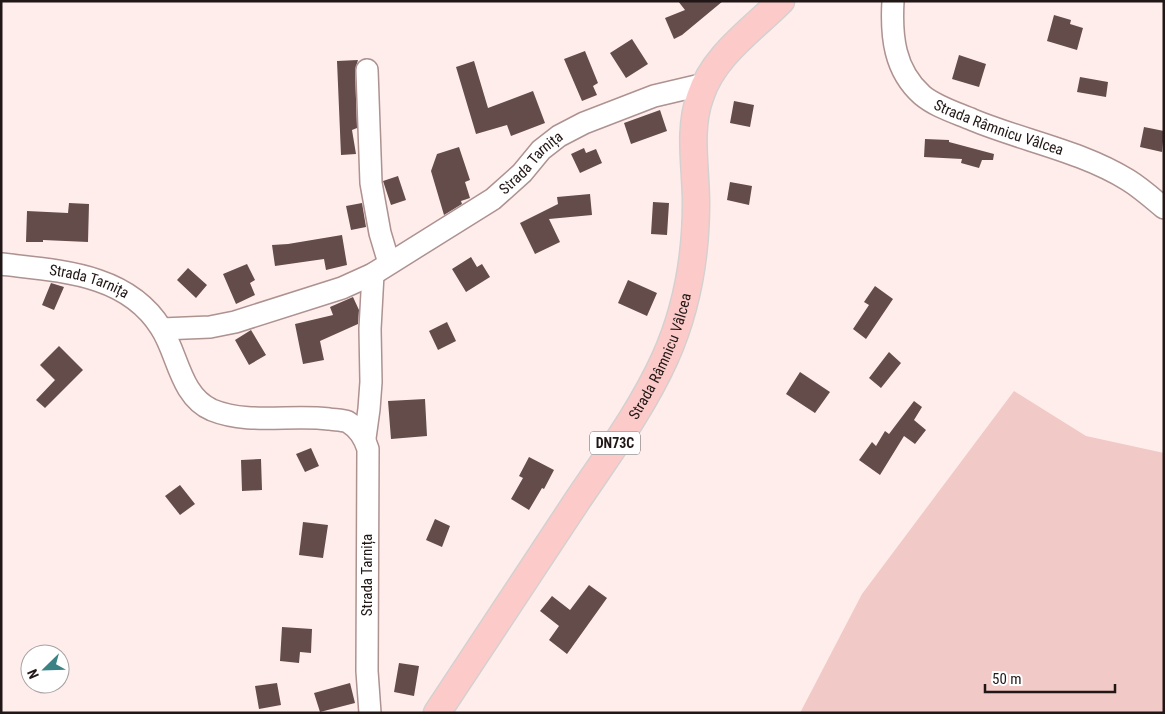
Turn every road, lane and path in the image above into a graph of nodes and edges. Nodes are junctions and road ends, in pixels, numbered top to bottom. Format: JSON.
{"nodes":[{"id":1,"x":781,"y":1,"type":"edge"},
{"id":2,"x":893,"y":1,"type":"edge"},
{"id":3,"x":366,"y":70,"type":"dead end"},
{"id":4,"x":705,"y":84,"type":"junction"},
{"id":5,"x":1164,"y":208,"type":"edge"},
{"id":6,"x":1,"y":264,"type":"edge"},
{"id":7,"x":381,"y":268,"type":"junction"},
{"id":8,"x":162,"y":329,"type":"junction"},
{"id":9,"x":365,"y":438,"type":"junction"},
{"id":10,"x":370,"y":713,"type":"edge"},
{"id":11,"x":437,"y":713,"type":"edge"}],
"edges":[{"from":1,"to":4,"type":"main road","name":"Strada Râmnicu Vâlcea","number":"DN73C"},
{"from":2,"to":5,"type":"street","name":"Strada Râmnicu Vâlcea"},
{"from":3,"to":7,"type":"street"},
{"from":4,"to":7,"type":"street","name":"Strada Tarnița"},
{"from":4,"to":11,"type":"main road","name":"Strada Râmnicu Vâlcea","number":"DN73C"},
{"from":6,"to":8,"type":"street","name":"Strada Tarnița"},
{"from":7,"to":8,"type":"street","name":"Strada Tarnița"},
{"from":7,"to":9,"type":"street","name":"Strada Tarnița"},
{"from":8,"to":9,"type":"street","name":"Strada Tarnița"},
{"from":9,"to":10,"type":"street","name":"Strada Tarnița"}]}
